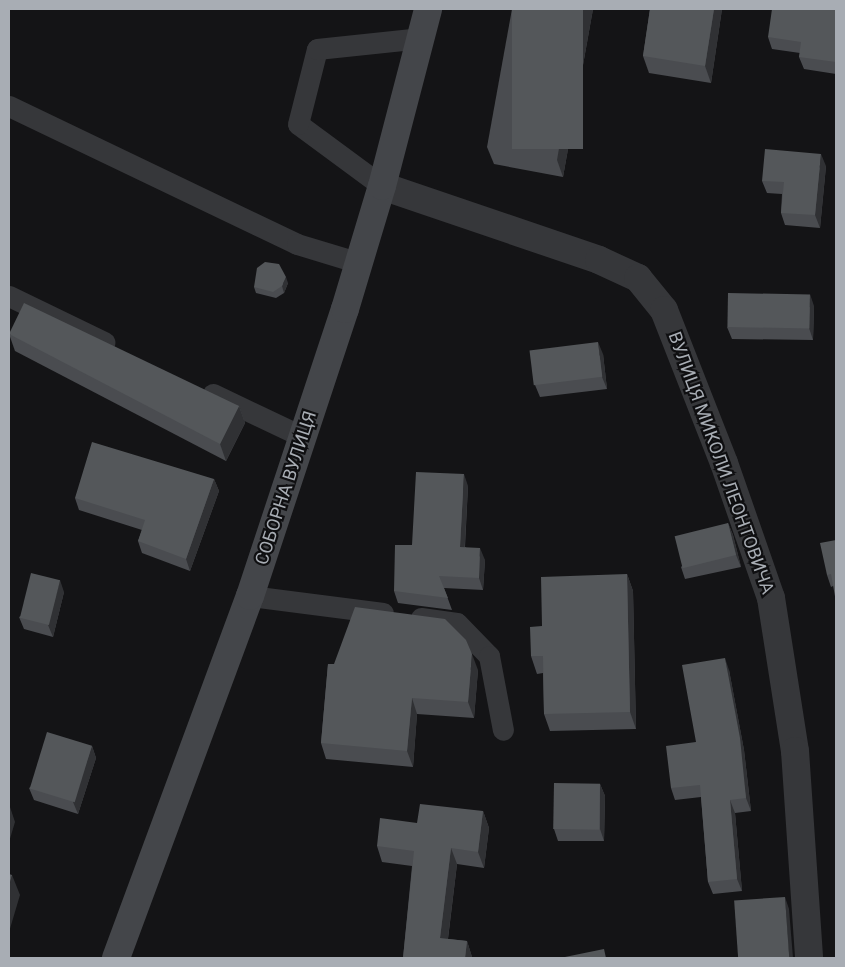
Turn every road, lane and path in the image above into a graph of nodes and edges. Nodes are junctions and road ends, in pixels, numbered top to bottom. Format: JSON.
{"nodes":[{"id":1,"x":428,"y":9,"type":"edge"},
{"id":2,"x":421,"y":38,"type":"junction"},
{"id":3,"x":9,"y":106,"type":"edge"},
{"id":4,"x":382,"y":186,"type":"junction"},
{"id":5,"x":360,"y":263,"type":"junction"},
{"id":6,"x":9,"y":296,"type":"edge"},
{"id":7,"x":127,"y":353,"type":"edge"},
{"id":8,"x":197,"y":387,"type":"edge"},
{"id":9,"x":303,"y":437,"type":"junction"},
{"id":10,"x":250,"y":596,"type":"junction"},
{"id":11,"x":503,"y":730,"type":"dead end"},
{"id":12,"x":116,"y":958,"type":"edge"},
{"id":13,"x":809,"y":958,"type":"edge"}],
"edges":[{"from":1,"to":2,"type":"main road","name":"СОБОРНА ВУЛИЦЯ"},
{"from":2,"to":4,"type":"main road","name":"СОБОРНА ВУЛИЦЯ"},
{"from":2,"to":4,"type":"lane"},
{"from":3,"to":5,"type":"lane"},
{"from":4,"to":5,"type":"main road","name":"СОБОРНА ВУЛИЦЯ"},
{"from":4,"to":13,"type":"street","name":"ВУЛИЦЯ МИКОЛИ ЛЕОНТОВИЧА"},
{"from":5,"to":9,"type":"main road","name":"СОБОРНА ВУЛИЦЯ"},
{"from":6,"to":7,"type":"lane"},
{"from":8,"to":9,"type":"lane"},
{"from":9,"to":10,"type":"main road","name":"СОБОРНА ВУЛИЦЯ"},
{"from":10,"to":11,"type":"lane"},
{"from":10,"to":12,"type":"main road","name":"СОБОРНА ВУЛИЦЯ"}]}
